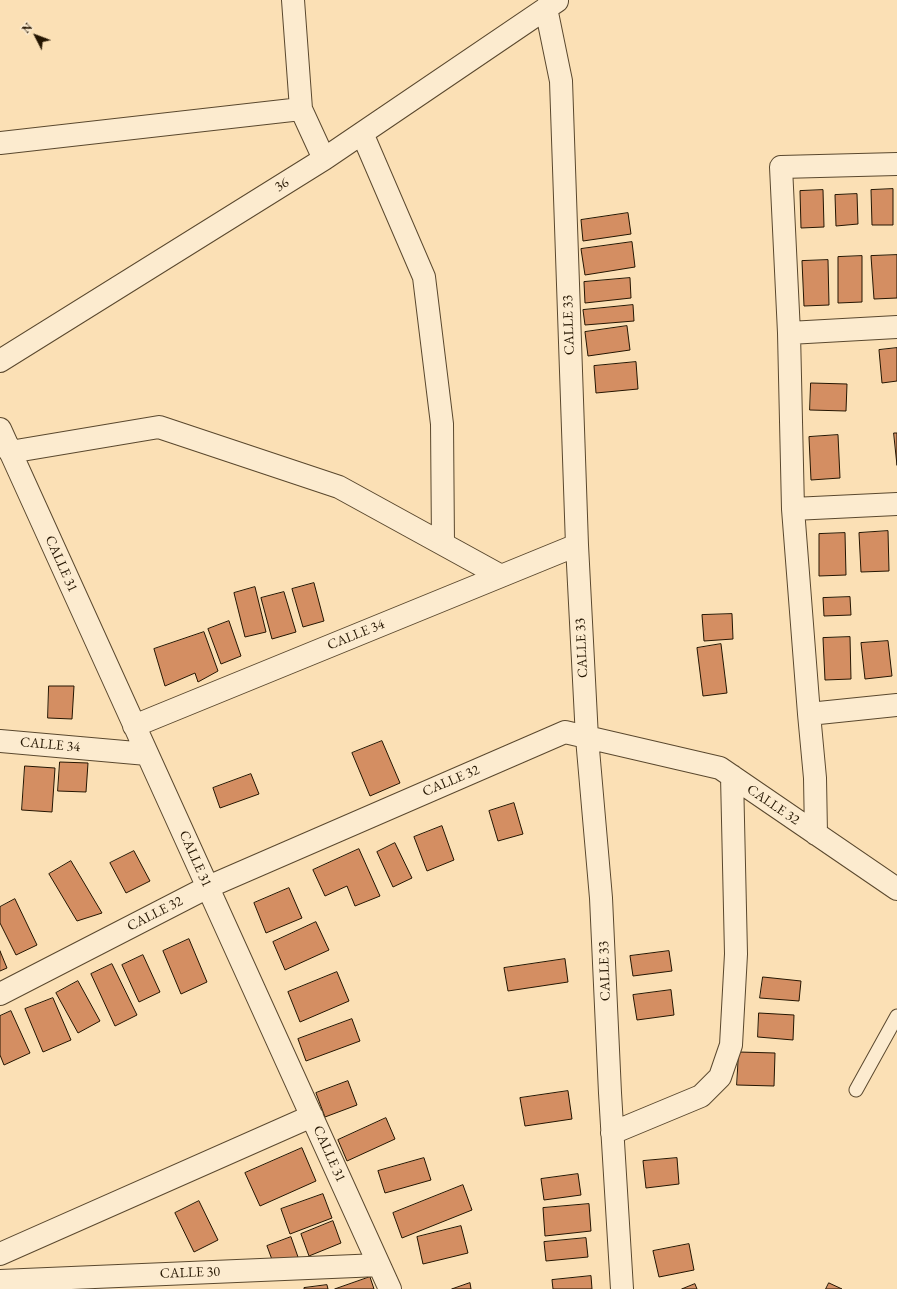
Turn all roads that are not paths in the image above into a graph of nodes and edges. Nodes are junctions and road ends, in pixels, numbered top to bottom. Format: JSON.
{"nodes":[{"id":1,"x":293,"y":0,"type":"edge"},
{"id":2,"x":552,"y":4,"type":"edge"},
{"id":3,"x":301,"y":109,"type":"junction"},
{"id":4,"x":362,"y":133,"type":"junction"},
{"id":5,"x":0,"y":144,"type":"edge"},
{"id":6,"x":324,"y":159,"type":"junction"},
{"id":7,"x":897,"y":164,"type":"edge"},
{"id":8,"x":897,"y":328,"type":"edge"},
{"id":9,"x":789,"y":334,"type":"junction"},
{"id":10,"x":0,"y":361,"type":"edge"},
{"id":11,"x":0,"y":430,"type":"edge"},
{"id":12,"x":10,"y":452,"type":"junction"},
{"id":13,"x":897,"y":504,"type":"edge"},
{"id":14,"x":793,"y":509,"type":"junction"},
{"id":15,"x":443,"y":544,"type":"junction"},
{"id":16,"x":577,"y":545,"type":"junction"},
{"id":17,"x":500,"y":576,"type":"junction"},
{"id":18,"x":897,"y":705,"type":"edge"},
{"id":19,"x":809,"y":714,"type":"junction"},
{"id":20,"x":134,"y":726,"type":"junction"},
{"id":21,"x":587,"y":738,"type":"junction"},
{"id":22,"x":0,"y":741,"type":"edge"},
{"id":23,"x":147,"y":754,"type":"junction"},
{"id":24,"x":732,"y":776,"type":"junction"},
{"id":25,"x":816,"y":834,"type":"junction"},
{"id":26,"x":208,"y":887,"type":"junction"},
{"id":27,"x":897,"y":889,"type":"edge"},
{"id":28,"x":0,"y":994,"type":"edge"},
{"id":29,"x":897,"y":1016,"type":"edge"},
{"id":30,"x":856,"y":1090,"type":"dead end"},
{"id":31,"x":312,"y":1116,"type":"junction"},
{"id":32,"x":612,"y":1133,"type":"junction"},
{"id":33,"x":0,"y":1254,"type":"edge"},
{"id":34,"x":379,"y":1265,"type":"junction"},
{"id":35,"x":0,"y":1281,"type":"edge"},
{"id":36,"x":390,"y":1289,"type":"edge"},
{"id":37,"x":622,"y":1289,"type":"edge"}],
"edges":[{"from":1,"to":3,"type":"street"},
{"from":2,"to":4,"type":"street","name":"36"},
{"from":2,"to":16,"type":"street","name":"CALLE 33"},
{"from":3,"to":5,"type":"street"},
{"from":3,"to":6,"type":"street"},
{"from":4,"to":6,"type":"street","name":"36"},
{"from":4,"to":15,"type":"street"},
{"from":6,"to":10,"type":"street","name":"36"},
{"from":7,"to":9,"type":"street"},
{"from":8,"to":9,"type":"street"},
{"from":9,"to":14,"type":"street"},
{"from":11,"to":12,"type":"street","name":"CALLE 31"},
{"from":12,"to":15,"type":"street"},
{"from":12,"to":20,"type":"street","name":"CALLE 31"},
{"from":13,"to":14,"type":"street"},
{"from":14,"to":19,"type":"street"},
{"from":15,"to":17,"type":"street"},
{"from":16,"to":17,"type":"street","name":"CALLE 34"},
{"from":16,"to":21,"type":"street","name":"CALLE 33"},
{"from":17,"to":20,"type":"street","name":"CALLE 34"},
{"from":18,"to":19,"type":"street"},
{"from":19,"to":25,"type":"street"},
{"from":20,"to":23,"type":"street","name":"CALLE 31"},
{"from":21,"to":24,"type":"street","name":"CALLE 32"},
{"from":21,"to":26,"type":"street","name":"CALLE 32"},
{"from":21,"to":32,"type":"street","name":"CALLE 33"},
{"from":22,"to":23,"type":"street","name":"CALLE 34"},
{"from":23,"to":26,"type":"street","name":"CALLE 31"},
{"from":24,"to":25,"type":"street","name":"CALLE 32"},
{"from":24,"to":32,"type":"street"},
{"from":25,"to":27,"type":"street","name":"CALLE 32"},
{"from":26,"to":28,"type":"street","name":"CALLE 32"},
{"from":26,"to":31,"type":"street","name":"CALLE 31"},
{"from":29,"to":30,"type":"lane"},
{"from":31,"to":33,"type":"street"},
{"from":31,"to":34,"type":"street","name":"CALLE 31"},
{"from":32,"to":37,"type":"street","name":"CALLE 33"},
{"from":34,"to":35,"type":"street","name":"CALLE 30"},
{"from":34,"to":36,"type":"street","name":"CALLE 31"}]}
